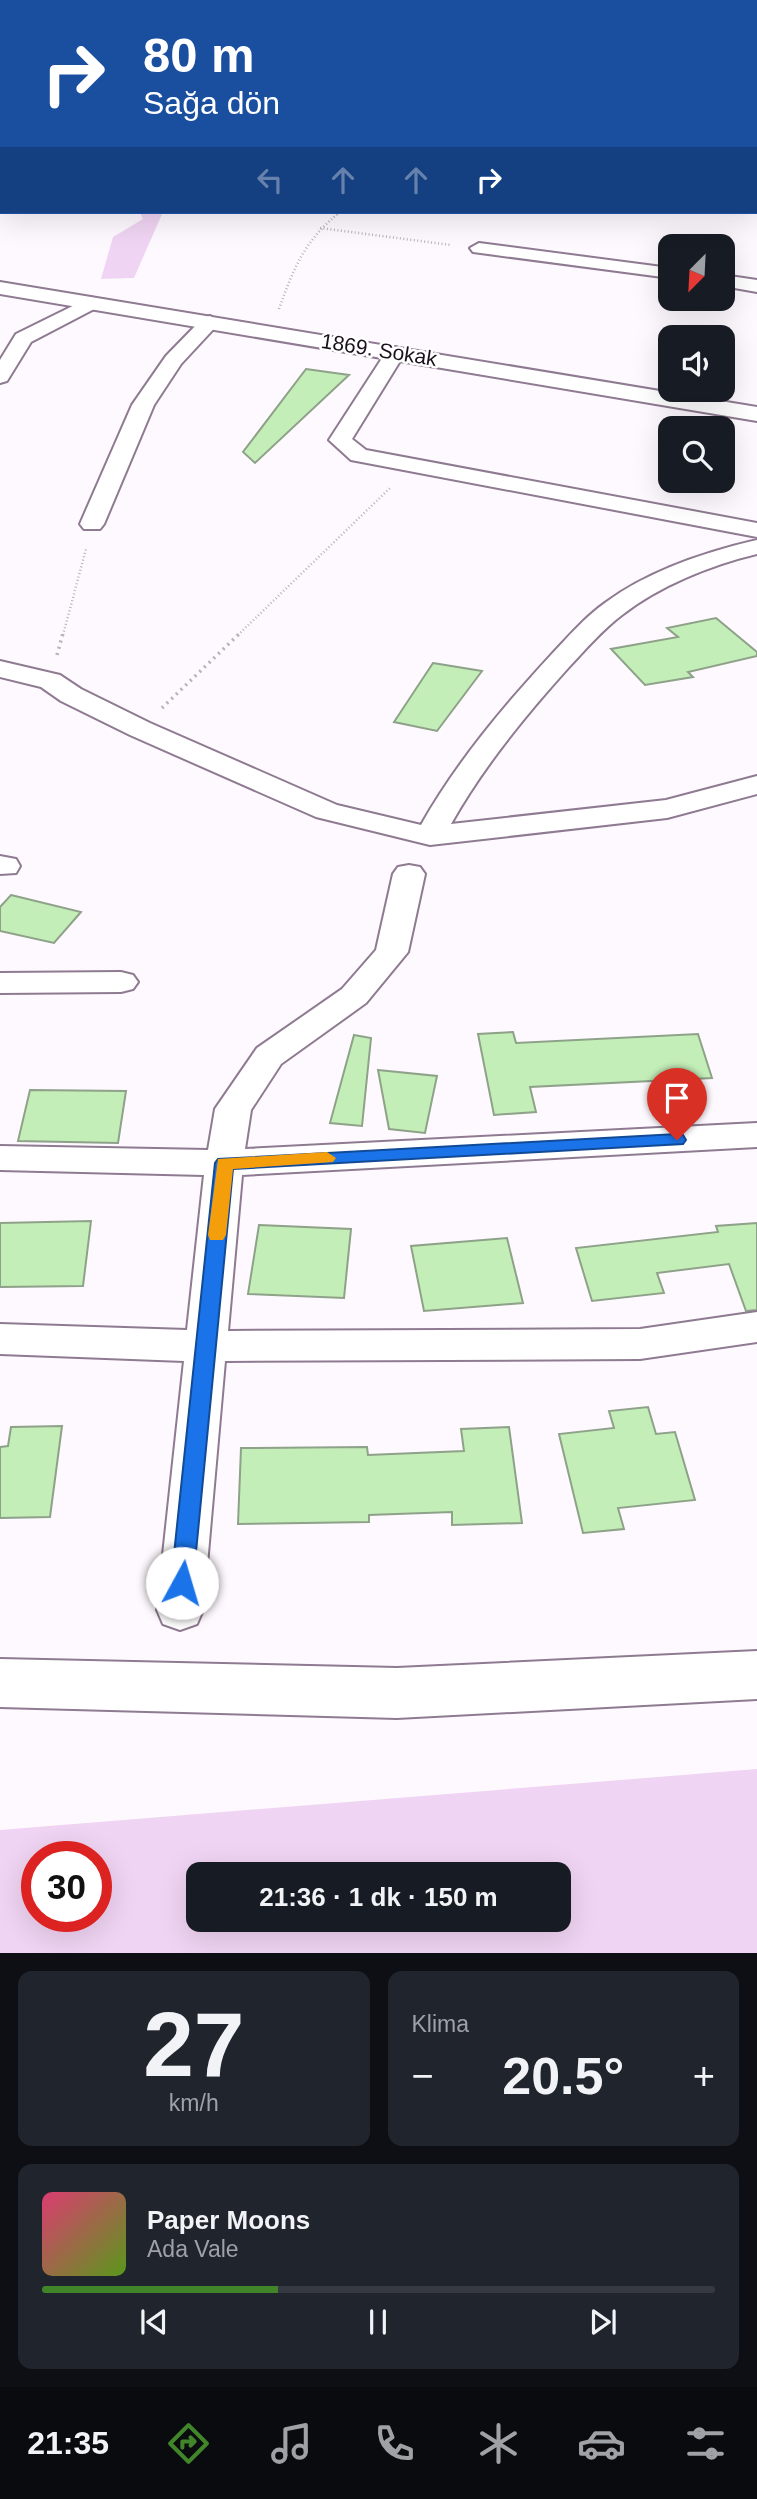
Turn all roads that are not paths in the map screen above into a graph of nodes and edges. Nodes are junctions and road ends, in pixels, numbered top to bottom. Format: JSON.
{"nodes":[{"id":1,"x":479,"y":248,"type":"road end"},
{"id":2,"x":658,"y":271,"type":"edge"},
{"id":3,"x":735,"y":283,"type":"edge"},
{"id":4,"x":757,"y":286,"type":"edge"},
{"id":5,"x":0,"y":288,"type":"edge"},
{"id":6,"x":91,"y":303,"type":"junction"},
{"id":7,"x":210,"y":322,"type":"junction"},
{"id":8,"x":0,"y":338,"type":"edge"},
{"id":9,"x":23,"y":338,"type":"junction"},
{"id":10,"x":395,"y":353,"type":"junction"},
{"id":11,"x":0,"y":377,"type":"edge"},
{"id":12,"x":757,"y":414,"type":"edge"},
{"id":13,"x":92,"y":524,"type":"road end"},
{"id":14,"x":757,"y":530,"type":"edge"},
{"id":15,"x":757,"y":547,"type":"edge"},
{"id":16,"x":0,"y":669,"type":"edge"},
{"id":17,"x":757,"y":786,"type":"edge"},
{"id":18,"x":430,"y":836,"type":"junction"},
{"id":19,"x":409,"y":874,"type":"dead end"},
{"id":20,"x":121,"y":982,"type":"dead end"},
{"id":21,"x":0,"y":984,"type":"edge"},
{"id":22,"x":757,"y":1135,"type":"edge"},
{"id":23,"x":0,"y":1158,"type":"edge"},
{"id":24,"x":224,"y":1163,"type":"junction"},
{"id":25,"x":757,"y":1327,"type":"edge"},
{"id":26,"x":0,"y":1339,"type":"edge"},
{"id":27,"x":206,"y":1346,"type":"junction"},
{"id":28,"x":180,"y":1610,"type":"dead end"},
{"id":29,"x":757,"y":1675,"type":"edge"},
{"id":30,"x":0,"y":1683,"type":"edge"}],
"edges":[{"from":1,"to":2,"type":"street"},
{"from":3,"to":4,"type":"street"},
{"from":5,"to":6,"type":"main road","name":"1869. Sokak"},
{"from":6,"to":7,"type":"main road","name":"1869. Sokak"},
{"from":6,"to":9,"type":"street"},
{"from":7,"to":10,"type":"main road","name":"1869. Sokak"},
{"from":7,"to":13,"type":"street"},
{"from":8,"to":9,"type":"street"},
{"from":9,"to":11,"type":"street"},
{"from":10,"to":12,"type":"main road","name":"1869. Sokak"},
{"from":10,"to":14,"type":"street"},
{"from":15,"to":18,"type":"street"},
{"from":16,"to":18,"type":"street"},
{"from":17,"to":18,"type":"street"},
{"from":19,"to":24,"type":"street"},
{"from":20,"to":21,"type":"street"},
{"from":22,"to":24,"type":"street"},
{"from":23,"to":24,"type":"street"},
{"from":24,"to":27,"type":"street"},
{"from":25,"to":27,"type":"street"},
{"from":26,"to":27,"type":"street"},
{"from":27,"to":28,"type":"street"},
{"from":29,"to":30,"type":"main road"}]}
